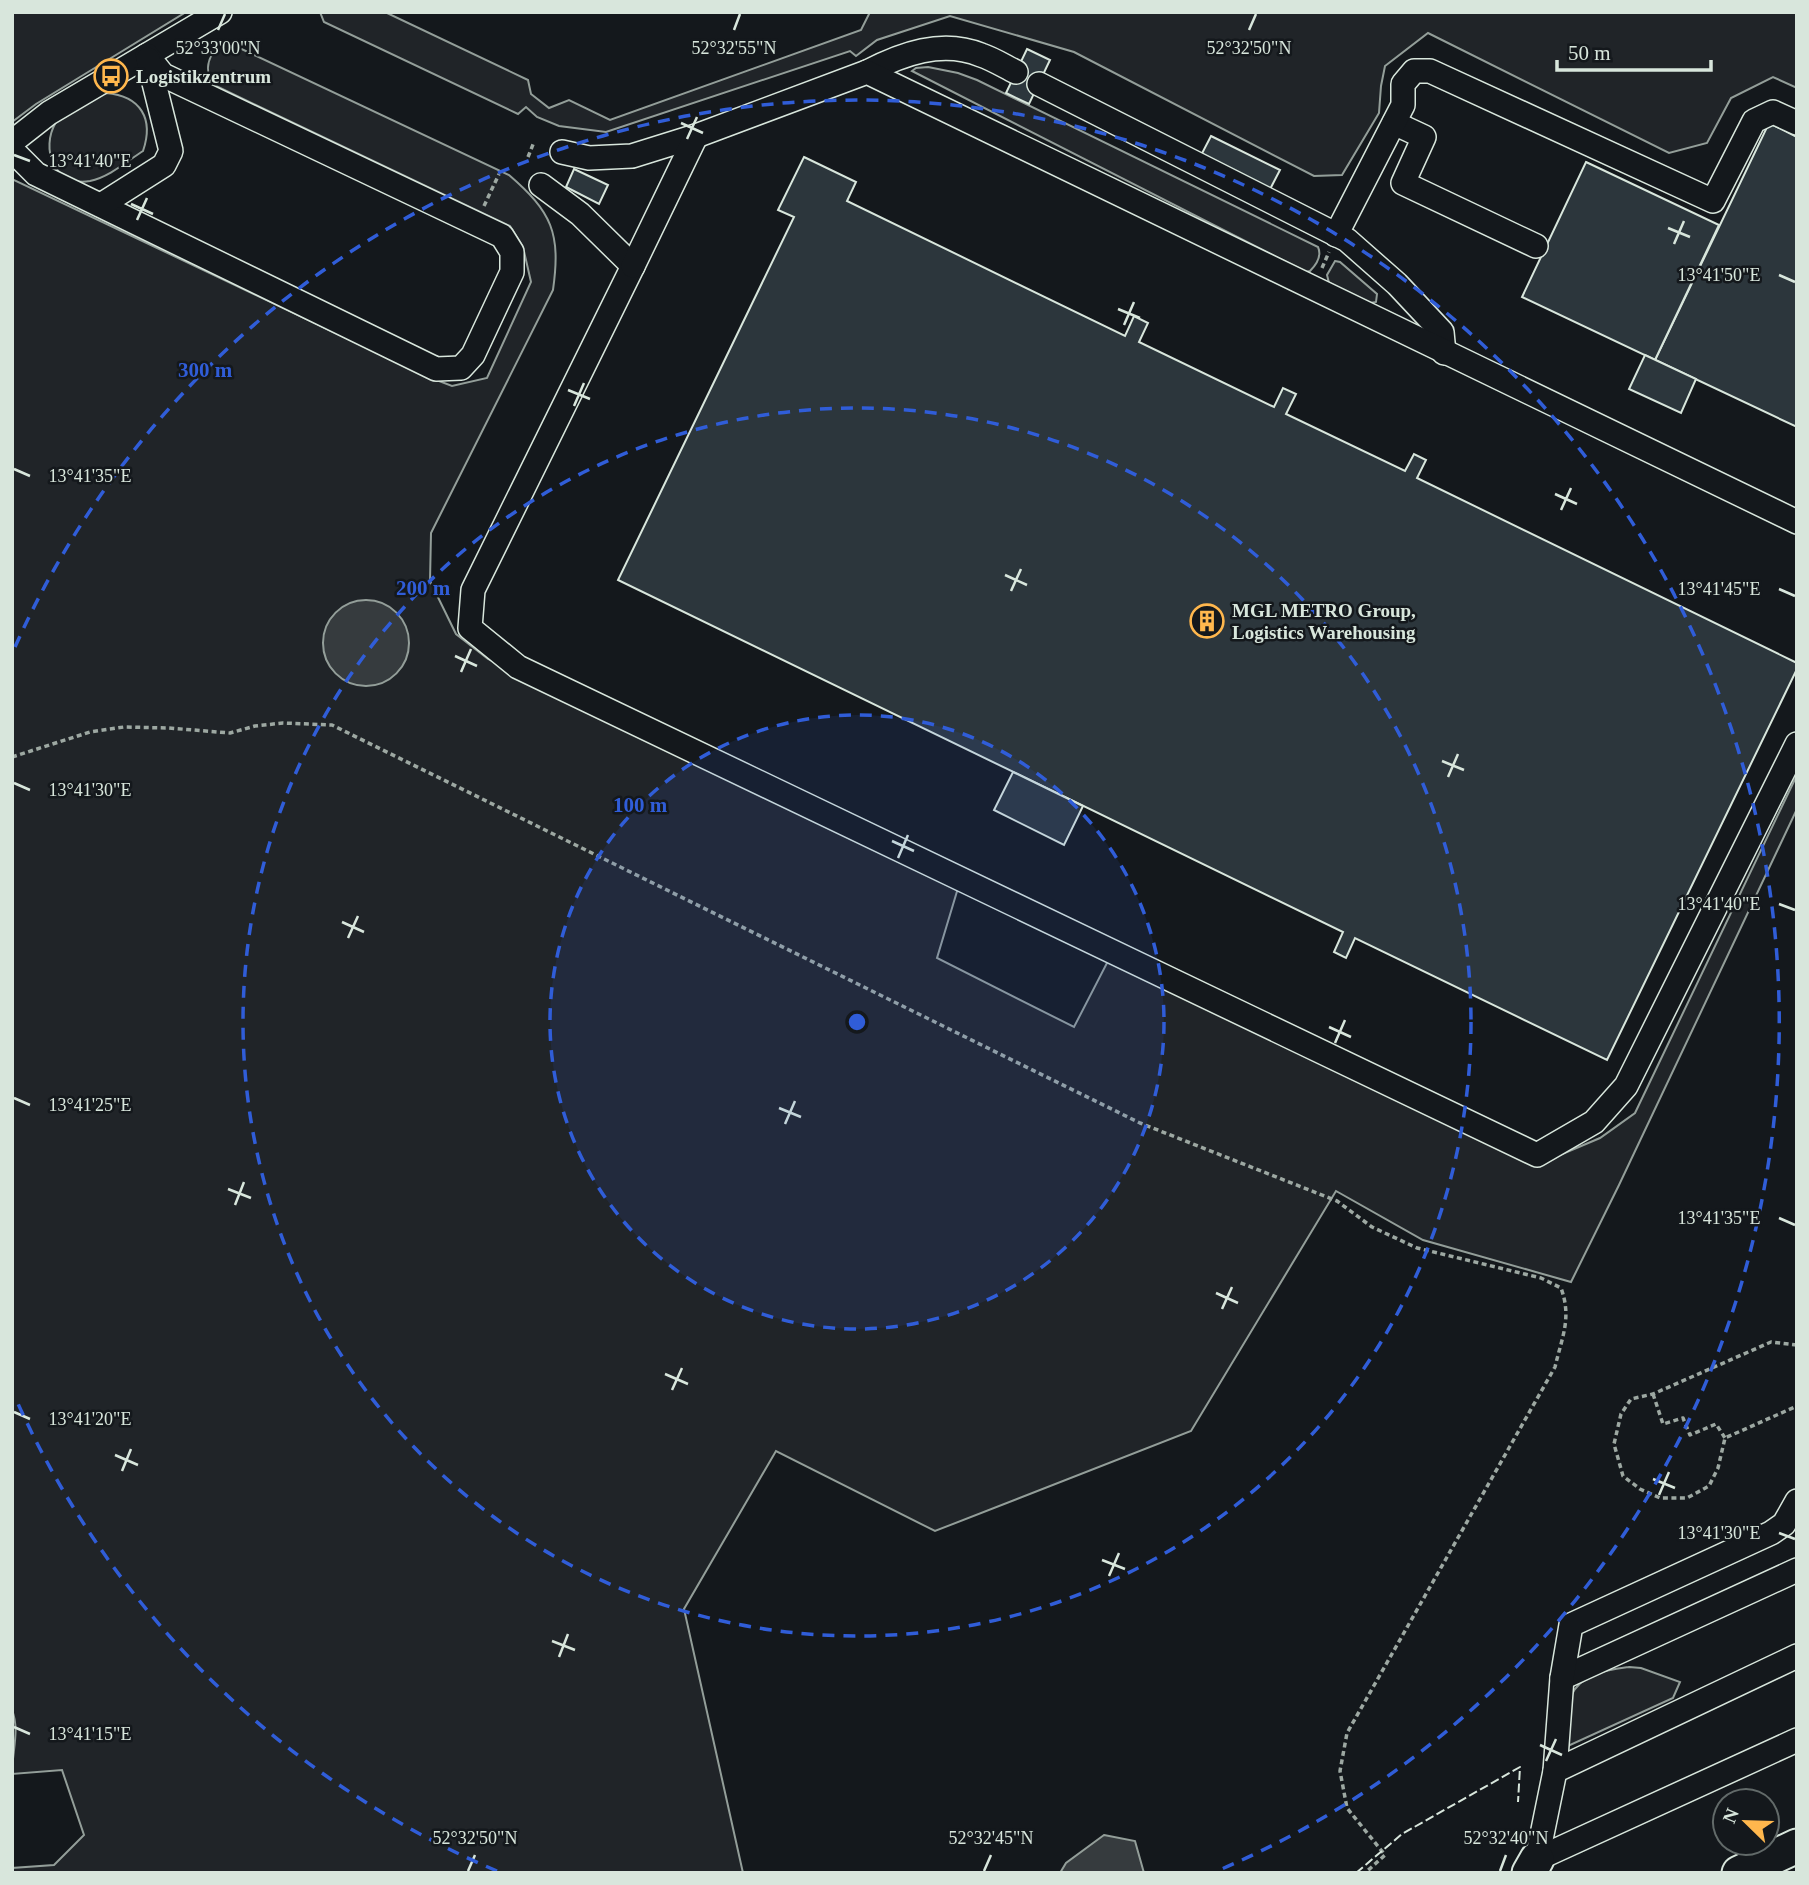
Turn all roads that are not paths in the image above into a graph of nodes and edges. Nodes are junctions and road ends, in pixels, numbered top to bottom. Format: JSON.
{"nodes":[{"id":1,"x":220,"y":12,"type":"edge"},
{"id":2,"x":147,"y":55,"type":"junction"},
{"id":3,"x":867,"y":72,"type":"junction"},
{"id":4,"x":1016,"y":72,"type":"dead end"},
{"id":5,"x":1039,"y":84,"type":"dead end"},
{"id":6,"x":1394,"y":122,"type":"junction"},
{"id":7,"x":1797,"y":123,"type":"edge"},
{"id":8,"x":696,"y":136,"type":"junction"},
{"id":9,"x":12,"y":142,"type":"edge"},
{"id":10,"x":12,"y":149,"type":"edge"},
{"id":11,"x":562,"y":152,"type":"dead end"},
{"id":12,"x":541,"y":185,"type":"dead end"},
{"id":13,"x":100,"y":205,"type":"junction"},
{"id":14,"x":1336,"y":235,"type":"junction"},
{"id":15,"x":1536,"y":246,"type":"dead end"},
{"id":16,"x":633,"y":266,"type":"junction"},
{"id":17,"x":1444,"y":353,"type":"junction"},
{"id":18,"x":1797,"y":522,"type":"edge"},
{"id":19,"x":1797,"y":744,"type":"edge"},
{"id":20,"x":1797,"y":1501,"type":"edge"},
{"id":21,"x":1797,"y":1570,"type":"edge"},
{"id":22,"x":1797,"y":1656,"type":"edge"},
{"id":23,"x":1562,"y":1678,"type":"junction"},
{"id":24,"x":1797,"y":1740,"type":"edge"},
{"id":25,"x":1555,"y":1771,"type":"junction"},
{"id":26,"x":1797,"y":1846,"type":"edge"},
{"id":27,"x":1533,"y":1866,"type":"edge"},
{"id":28,"x":1739,"y":1873,"type":"edge"}],
"edges":[{"from":1,"to":2,"type":"street"},
{"from":2,"to":9,"type":"street"},
{"from":2,"to":13,"type":"street"},
{"from":2,"to":13,"type":"street"},
{"from":3,"to":4,"type":"street"},
{"from":3,"to":8,"type":"street"},
{"from":3,"to":17,"type":"street"},
{"from":5,"to":14,"type":"street"},
{"from":6,"to":7,"type":"street"},
{"from":6,"to":14,"type":"street"},
{"from":6,"to":15,"type":"street"},
{"from":8,"to":11,"type":"street"},
{"from":8,"to":16,"type":"street"},
{"from":10,"to":13,"type":"street"},
{"from":12,"to":16,"type":"street"},
{"from":14,"to":17,"type":"street"},
{"from":16,"to":19,"type":"street"},
{"from":17,"to":18,"type":"street"},
{"from":20,"to":23,"type":"street"},
{"from":21,"to":23,"type":"street"},
{"from":22,"to":25,"type":"street"},
{"from":23,"to":25,"type":"street"},
{"from":24,"to":27,"type":"street"},
{"from":25,"to":27,"type":"street"},
{"from":26,"to":28,"type":"highway"}]}
